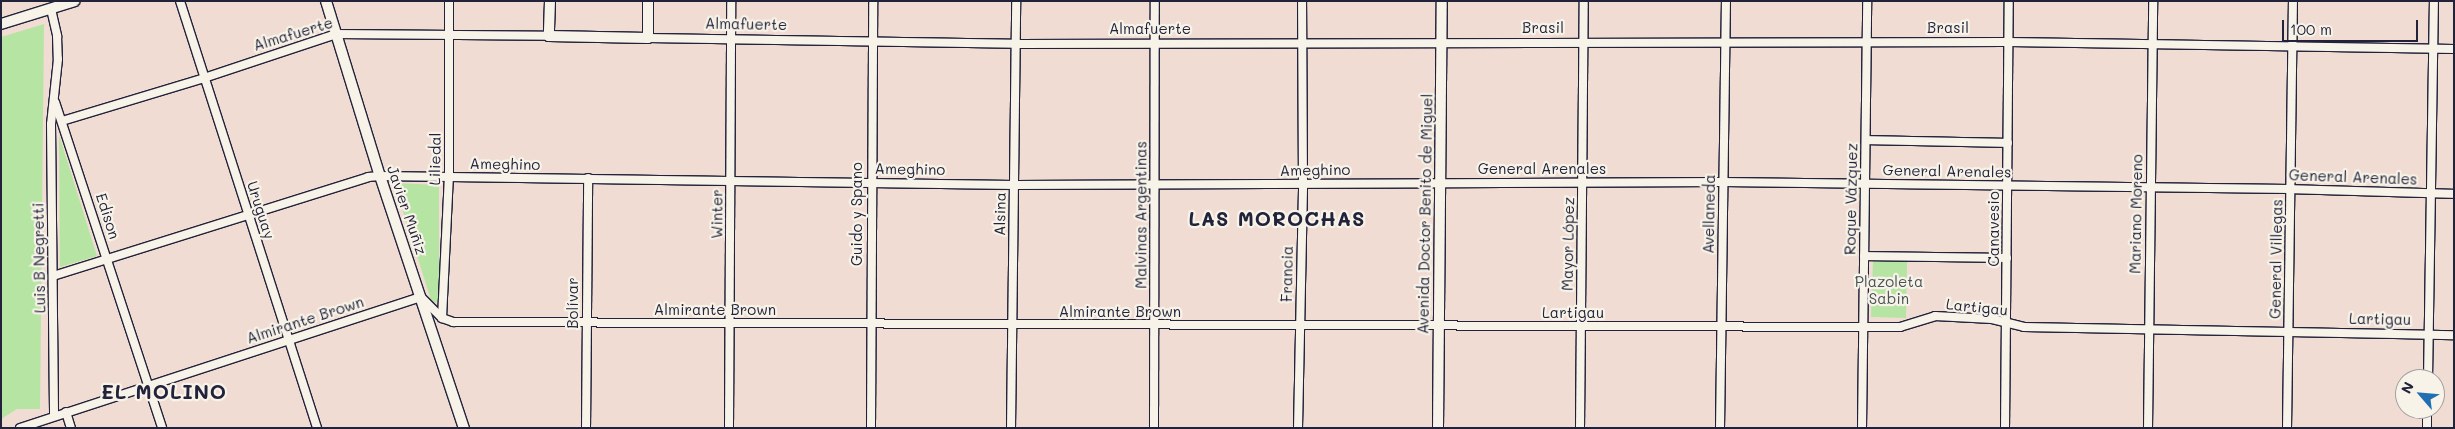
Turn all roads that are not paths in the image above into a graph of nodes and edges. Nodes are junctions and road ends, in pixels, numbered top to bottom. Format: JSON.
{"nodes":[{"id":1,"x":75,"y":1,"type":"edge"},
{"id":2,"x":180,"y":1,"type":"edge"},
{"id":3,"x":326,"y":1,"type":"edge"},
{"id":4,"x":449,"y":1,"type":"edge"},
{"id":5,"x":550,"y":1,"type":"edge"},
{"id":6,"x":648,"y":1,"type":"edge"},
{"id":7,"x":731,"y":1,"type":"edge"},
{"id":8,"x":873,"y":1,"type":"edge"},
{"id":9,"x":1016,"y":1,"type":"edge"},
{"id":10,"x":1155,"y":1,"type":"edge"},
{"id":11,"x":1302,"y":1,"type":"edge"},
{"id":12,"x":1442,"y":1,"type":"edge"},
{"id":13,"x":1584,"y":1,"type":"edge"},
{"id":14,"x":1726,"y":1,"type":"edge"},
{"id":15,"x":1867,"y":1,"type":"edge"},
{"id":16,"x":2009,"y":1,"type":"edge"},
{"id":17,"x":2152,"y":1,"type":"edge"},
{"id":18,"x":2293,"y":1,"type":"edge"},
{"id":19,"x":2434,"y":1,"type":"edge"},
{"id":20,"x":51,"y":9,"type":"junction"},
{"id":21,"x":1,"y":24,"type":"edge"},
{"id":22,"x":336,"y":34,"type":"junction"},
{"id":23,"x":449,"y":35,"type":"junction"},
{"id":24,"x":549,"y":36,"type":"junction"},
{"id":25,"x":648,"y":38,"type":"junction"},
{"id":26,"x":731,"y":39,"type":"junction"},
{"id":27,"x":873,"y":42,"type":"junction"},
{"id":28,"x":1442,"y":42,"type":"junction"},
{"id":29,"x":1584,"y":42,"type":"junction"},
{"id":30,"x":1726,"y":42,"type":"junction"},
{"id":31,"x":1867,"y":42,"type":"junction"},
{"id":32,"x":2009,"y":42,"type":"junction"},
{"id":33,"x":1302,"y":43,"type":"junction"},
{"id":34,"x":1015,"y":44,"type":"junction"},
{"id":35,"x":1154,"y":44,"type":"junction"},
{"id":36,"x":2152,"y":44,"type":"junction"},
{"id":37,"x":2292,"y":46,"type":"junction"},
{"id":38,"x":2433,"y":48,"type":"junction"},
{"id":39,"x":2454,"y":49,"type":"edge"},
{"id":40,"x":204,"y":78,"type":"junction"},
{"id":41,"x":54,"y":100,"type":"junction"},
{"id":42,"x":62,"y":121,"type":"junction"},
{"id":43,"x":1866,"y":140,"type":"junction"},
{"id":44,"x":2008,"y":143,"type":"junction"},
{"id":45,"x":380,"y":176,"type":"junction"},
{"id":46,"x":449,"y":177,"type":"junction"},
{"id":47,"x":588,"y":178,"type":"junction"},
{"id":48,"x":730,"y":180,"type":"junction"},
{"id":49,"x":871,"y":182,"type":"junction"},
{"id":50,"x":1441,"y":182,"type":"junction"},
{"id":51,"x":1582,"y":182,"type":"junction"},
{"id":52,"x":1723,"y":182,"type":"junction"},
{"id":53,"x":1865,"y":184,"type":"junction"},
{"id":54,"x":1014,"y":185,"type":"junction"},
{"id":55,"x":1154,"y":185,"type":"junction"},
{"id":56,"x":1302,"y":185,"type":"junction"},
{"id":57,"x":2008,"y":186,"type":"junction"},
{"id":58,"x":2150,"y":187,"type":"junction"},
{"id":59,"x":2290,"y":189,"type":"junction"},
{"id":60,"x":2431,"y":194,"type":"junction"},
{"id":61,"x":2454,"y":194,"type":"edge"},
{"id":62,"x":249,"y":216,"type":"junction"},
{"id":63,"x":1864,"y":256,"type":"junction"},
{"id":64,"x":2007,"y":258,"type":"junction"},
{"id":65,"x":107,"y":260,"type":"junction"},
{"id":66,"x":53,"y":276,"type":"junction"},
{"id":67,"x":421,"y":297,"type":"junction"},
{"id":68,"x":442,"y":318,"type":"junction"},
{"id":69,"x":587,"y":322,"type":"junction"},
{"id":70,"x":2006,"y":322,"type":"junction"},
{"id":71,"x":730,"y":324,"type":"junction"},
{"id":72,"x":871,"y":324,"type":"junction"},
{"id":73,"x":1012,"y":325,"type":"junction"},
{"id":74,"x":1154,"y":326,"type":"junction"},
{"id":75,"x":1300,"y":326,"type":"junction"},
{"id":76,"x":1581,"y":326,"type":"junction"},
{"id":77,"x":1722,"y":326,"type":"junction"},
{"id":78,"x":1439,"y":327,"type":"junction"},
{"id":79,"x":1863,"y":327,"type":"junction"},
{"id":80,"x":2149,"y":329,"type":"junction"},
{"id":81,"x":2288,"y":331,"type":"junction"},
{"id":82,"x":2428,"y":334,"type":"junction"},
{"id":83,"x":2454,"y":335,"type":"edge"},
{"id":84,"x":289,"y":340,"type":"junction"},
{"id":85,"x":2428,"y":369,"type":"edge"},
{"id":86,"x":148,"y":385,"type":"junction"},
{"id":87,"x":66,"y":412,"type":"junction"},
{"id":88,"x":54,"y":416,"type":"junction"},
{"id":89,"x":20,"y":428,"type":"edge"},
{"id":90,"x":71,"y":428,"type":"edge"},
{"id":91,"x":162,"y":428,"type":"edge"},
{"id":92,"x":317,"y":428,"type":"edge"},
{"id":93,"x":464,"y":428,"type":"edge"},
{"id":94,"x":586,"y":428,"type":"edge"},
{"id":95,"x":729,"y":428,"type":"edge"},
{"id":96,"x":871,"y":428,"type":"edge"},
{"id":97,"x":1011,"y":428,"type":"edge"},
{"id":98,"x":1154,"y":428,"type":"edge"},
{"id":99,"x":1298,"y":428,"type":"edge"},
{"id":100,"x":1438,"y":428,"type":"edge"},
{"id":101,"x":1580,"y":428,"type":"edge"},
{"id":102,"x":1720,"y":428,"type":"edge"},
{"id":103,"x":1862,"y":428,"type":"edge"},
{"id":104,"x":2005,"y":428,"type":"edge"},
{"id":105,"x":2148,"y":428,"type":"edge"},
{"id":106,"x":2287,"y":428,"type":"edge"}],
"edges":[{"from":1,"to":20,"type":"main road"},
{"from":2,"to":40,"type":"street","name":"Uruguay"},
{"from":3,"to":22,"type":"main road","name":"Javier Muñiz"},
{"from":4,"to":23,"type":"street","name":"Liliedal"},
{"from":5,"to":24,"type":"main road"},
{"from":6,"to":25,"type":"main road"},
{"from":7,"to":26,"type":"street","name":"Winter"},
{"from":8,"to":27,"type":"street","name":"Guido y Spano"},
{"from":9,"to":34,"type":"street","name":"Alsina"},
{"from":10,"to":35,"type":"street","name":"Malvinas Argentinas"},
{"from":11,"to":33,"type":"street","name":"Francia"},
{"from":12,"to":28,"type":"main road","name":"Avenida Doctor Benito de Miguel"},
{"from":13,"to":29,"type":"street","name":"Mayor López"},
{"from":14,"to":30,"type":"street","name":"Avellaneda"},
{"from":15,"to":31,"type":"street","name":"Roque Vázquez"},
{"from":16,"to":32,"type":"street","name":"Canavesio"},
{"from":17,"to":36,"type":"street","name":"Mariano Moreno"},
{"from":18,"to":37,"type":"street","name":"General Villegas"},
{"from":19,"to":38,"type":"street"},
{"from":20,"to":21,"type":"main road"},
{"from":20,"to":41,"type":"street","name":"Edison"},
{"from":22,"to":23,"type":"street","name":"Almafuerte"},
{"from":22,"to":40,"type":"street","name":"Almafuerte"},
{"from":22,"to":45,"type":"main road","name":"Javier Muñiz"},
{"from":23,"to":24,"type":"street","name":"Almafuerte"},
{"from":23,"to":46,"type":"street","name":"Liliedal"},
{"from":24,"to":25,"type":"main road","name":"Almafuerte"},
{"from":25,"to":26,"type":"street","name":"Almafuerte"},
{"from":26,"to":27,"type":"street","name":"Almafuerte"},
{"from":26,"to":48,"type":"street","name":"Winter"},
{"from":27,"to":34,"type":"street","name":"Almafuerte"},
{"from":27,"to":49,"type":"street","name":"Guido y Spano"},
{"from":28,"to":29,"type":"street","name":"Brasil"},
{"from":28,"to":33,"type":"street","name":"Almafuerte"},
{"from":28,"to":50,"type":"main road","name":"Avenida Doctor Benito de Miguel"},
{"from":29,"to":30,"type":"street","name":"Brasil"},
{"from":29,"to":51,"type":"street","name":"Mayor López"},
{"from":30,"to":31,"type":"street","name":"Brasil"},
{"from":30,"to":52,"type":"street","name":"Avellaneda"},
{"from":31,"to":32,"type":"street","name":"Brasil"},
{"from":31,"to":43,"type":"street","name":"Roque Vázquez"},
{"from":32,"to":36,"type":"street","name":"Brasil"},
{"from":32,"to":44,"type":"street","name":"Canavesio"},
{"from":33,"to":35,"type":"street","name":"Almafuerte"},
{"from":33,"to":56,"type":"street","name":"Francia"},
{"from":34,"to":35,"type":"street","name":"Almafuerte"},
{"from":34,"to":54,"type":"street","name":"Alsina"},
{"from":35,"to":55,"type":"street","name":"Malvinas Argentinas"},
{"from":36,"to":37,"type":"street","name":"Brasil"},
{"from":36,"to":58,"type":"street","name":"Mariano Moreno"},
{"from":37,"to":38,"type":"street","name":"Brasil"},
{"from":37,"to":59,"type":"street","name":"General Villegas"},
{"from":38,"to":39,"type":"street","name":"Brasil"},
{"from":38,"to":60,"type":"street"},
{"from":40,"to":42,"type":"street","name":"Almafuerte"},
{"from":40,"to":62,"type":"street","name":"Uruguay"},
{"from":41,"to":42,"type":"street","name":"Edison"},
{"from":41,"to":66,"type":"street","name":"Luis B Negretti"},
{"from":42,"to":65,"type":"street","name":"Edison"},
{"from":43,"to":44,"type":"street"},
{"from":43,"to":53,"type":"street","name":"Roque Vázquez"},
{"from":44,"to":57,"type":"street","name":"Canavesio"},
{"from":45,"to":46,"type":"street","name":"Ameghino"},
{"from":45,"to":62,"type":"street","name":"Ameghino"},
{"from":45,"to":67,"type":"main road","name":"Javier Muñiz"},
{"from":46,"to":47,"type":"street","name":"Ameghino"},
{"from":46,"to":68,"type":"street","name":"Liliedal"},
{"from":47,"to":48,"type":"street","name":"Ameghino"},
{"from":47,"to":69,"type":"street","name":"Bolívar"},
{"from":48,"to":49,"type":"street","name":"Ameghino"},
{"from":48,"to":71,"type":"street","name":"Winter"},
{"from":49,"to":54,"type":"street","name":"Ameghino"},
{"from":49,"to":72,"type":"street","name":"Guido y Spano"},
{"from":50,"to":51,"type":"street","name":"General Arenales"},
{"from":50,"to":56,"type":"street","name":"Ameghino"},
{"from":50,"to":78,"type":"main road","name":"Avenida Doctor Benito de Miguel"},
{"from":51,"to":52,"type":"street","name":"General Arenales"},
{"from":51,"to":76,"type":"street","name":"Mayor López"},
{"from":52,"to":53,"type":"street","name":"General Arenales"},
{"from":52,"to":77,"type":"street","name":"Avellaneda"},
{"from":53,"to":57,"type":"street","name":"General Arenales"},
{"from":53,"to":63,"type":"street","name":"Roque Vázquez"},
{"from":54,"to":55,"type":"street","name":"Ameghino"},
{"from":54,"to":73,"type":"street","name":"Alsina"},
{"from":55,"to":56,"type":"street","name":"Ameghino"},
{"from":55,"to":74,"type":"street","name":"Malvinas Argentinas"},
{"from":56,"to":75,"type":"street","name":"Francia"},
{"from":57,"to":58,"type":"street","name":"General Arenales"},
{"from":57,"to":64,"type":"street","name":"Canavesio"},
{"from":58,"to":59,"type":"street","name":"General Arenales"},
{"from":58,"to":80,"type":"street","name":"Mariano Moreno"},
{"from":59,"to":60,"type":"street","name":"General Arenales"},
{"from":59,"to":81,"type":"street","name":"General Villegas"},
{"from":60,"to":61,"type":"street","name":"General Arenales"},
{"from":60,"to":82,"type":"street"},
{"from":62,"to":65,"type":"street","name":"Ameghino"},
{"from":62,"to":84,"type":"street","name":"Uruguay"},
{"from":63,"to":64,"type":"street"},
{"from":63,"to":79,"type":"street","name":"Roque Vázquez"},
{"from":64,"to":70,"type":"street","name":"Canavesio"},
{"from":65,"to":66,"type":"street","name":"Ameghino"},
{"from":65,"to":86,"type":"street","name":"Edison"},
{"from":66,"to":88,"type":"street","name":"Luis B Negretti"},
{"from":67,"to":68,"type":"street"},
{"from":67,"to":84,"type":"street","name":"Almirante Brown"},
{"from":67,"to":93,"type":"main road","name":"Javier Muñiz"},
{"from":68,"to":69,"type":"street","name":"Almirante Brown"},
{"from":69,"to":71,"type":"street","name":"Almirante Brown"},
{"from":69,"to":94,"type":"street","name":"Bolívar"},
{"from":70,"to":79,"type":"street","name":"Lartigau"},
{"from":70,"to":80,"type":"street","name":"Lartigau"},
{"from":70,"to":104,"type":"street","name":"Canavesio"},
{"from":71,"to":72,"type":"street","name":"Almirante Brown"},
{"from":71,"to":95,"type":"street","name":"Winter"},
{"from":72,"to":73,"type":"street","name":"Almirante Brown"},
{"from":72,"to":96,"type":"street","name":"Guido y Spano"},
{"from":73,"to":74,"type":"street","name":"Almirante Brown"},
{"from":73,"to":97,"type":"street","name":"Alsina"},
{"from":74,"to":75,"type":"street","name":"Almirante Brown"},
{"from":74,"to":98,"type":"street","name":"Malvinas Argentinas"},
{"from":75,"to":78,"type":"street","name":"Almirante Brown"},
{"from":75,"to":99,"type":"street","name":"Francia"},
{"from":76,"to":77,"type":"street","name":"Lartigau"},
{"from":76,"to":78,"type":"street","name":"Lartigau"},
{"from":76,"to":101,"type":"street","name":"Mayor López"},
{"from":77,"to":79,"type":"street","name":"Lartigau"},
{"from":77,"to":102,"type":"street","name":"Avellaneda"},
{"from":78,"to":100,"type":"main road","name":"Avenida Doctor Benito de Miguel"},
{"from":79,"to":103,"type":"street","name":"Roque Vázquez"},
{"from":80,"to":81,"type":"street","name":"Lartigau"},
{"from":80,"to":105,"type":"street","name":"Mariano Moreno"},
{"from":81,"to":82,"type":"street","name":"Lartigau"},
{"from":81,"to":106,"type":"street","name":"General Villegas"},
{"from":82,"to":83,"type":"street","name":"Lartigau"},
{"from":82,"to":85,"type":"street"},
{"from":84,"to":86,"type":"street","name":"Almirante Brown"},
{"from":84,"to":92,"type":"street","name":"Uruguay"},
{"from":86,"to":87,"type":"street","name":"Almirante Brown"},
{"from":86,"to":91,"type":"street","name":"Edison"},
{"from":87,"to":88,"type":"street","name":"Almirante Brown"},
{"from":87,"to":90,"type":"street"},
{"from":88,"to":89,"type":"street","name":"Almirante Brown"}]}
